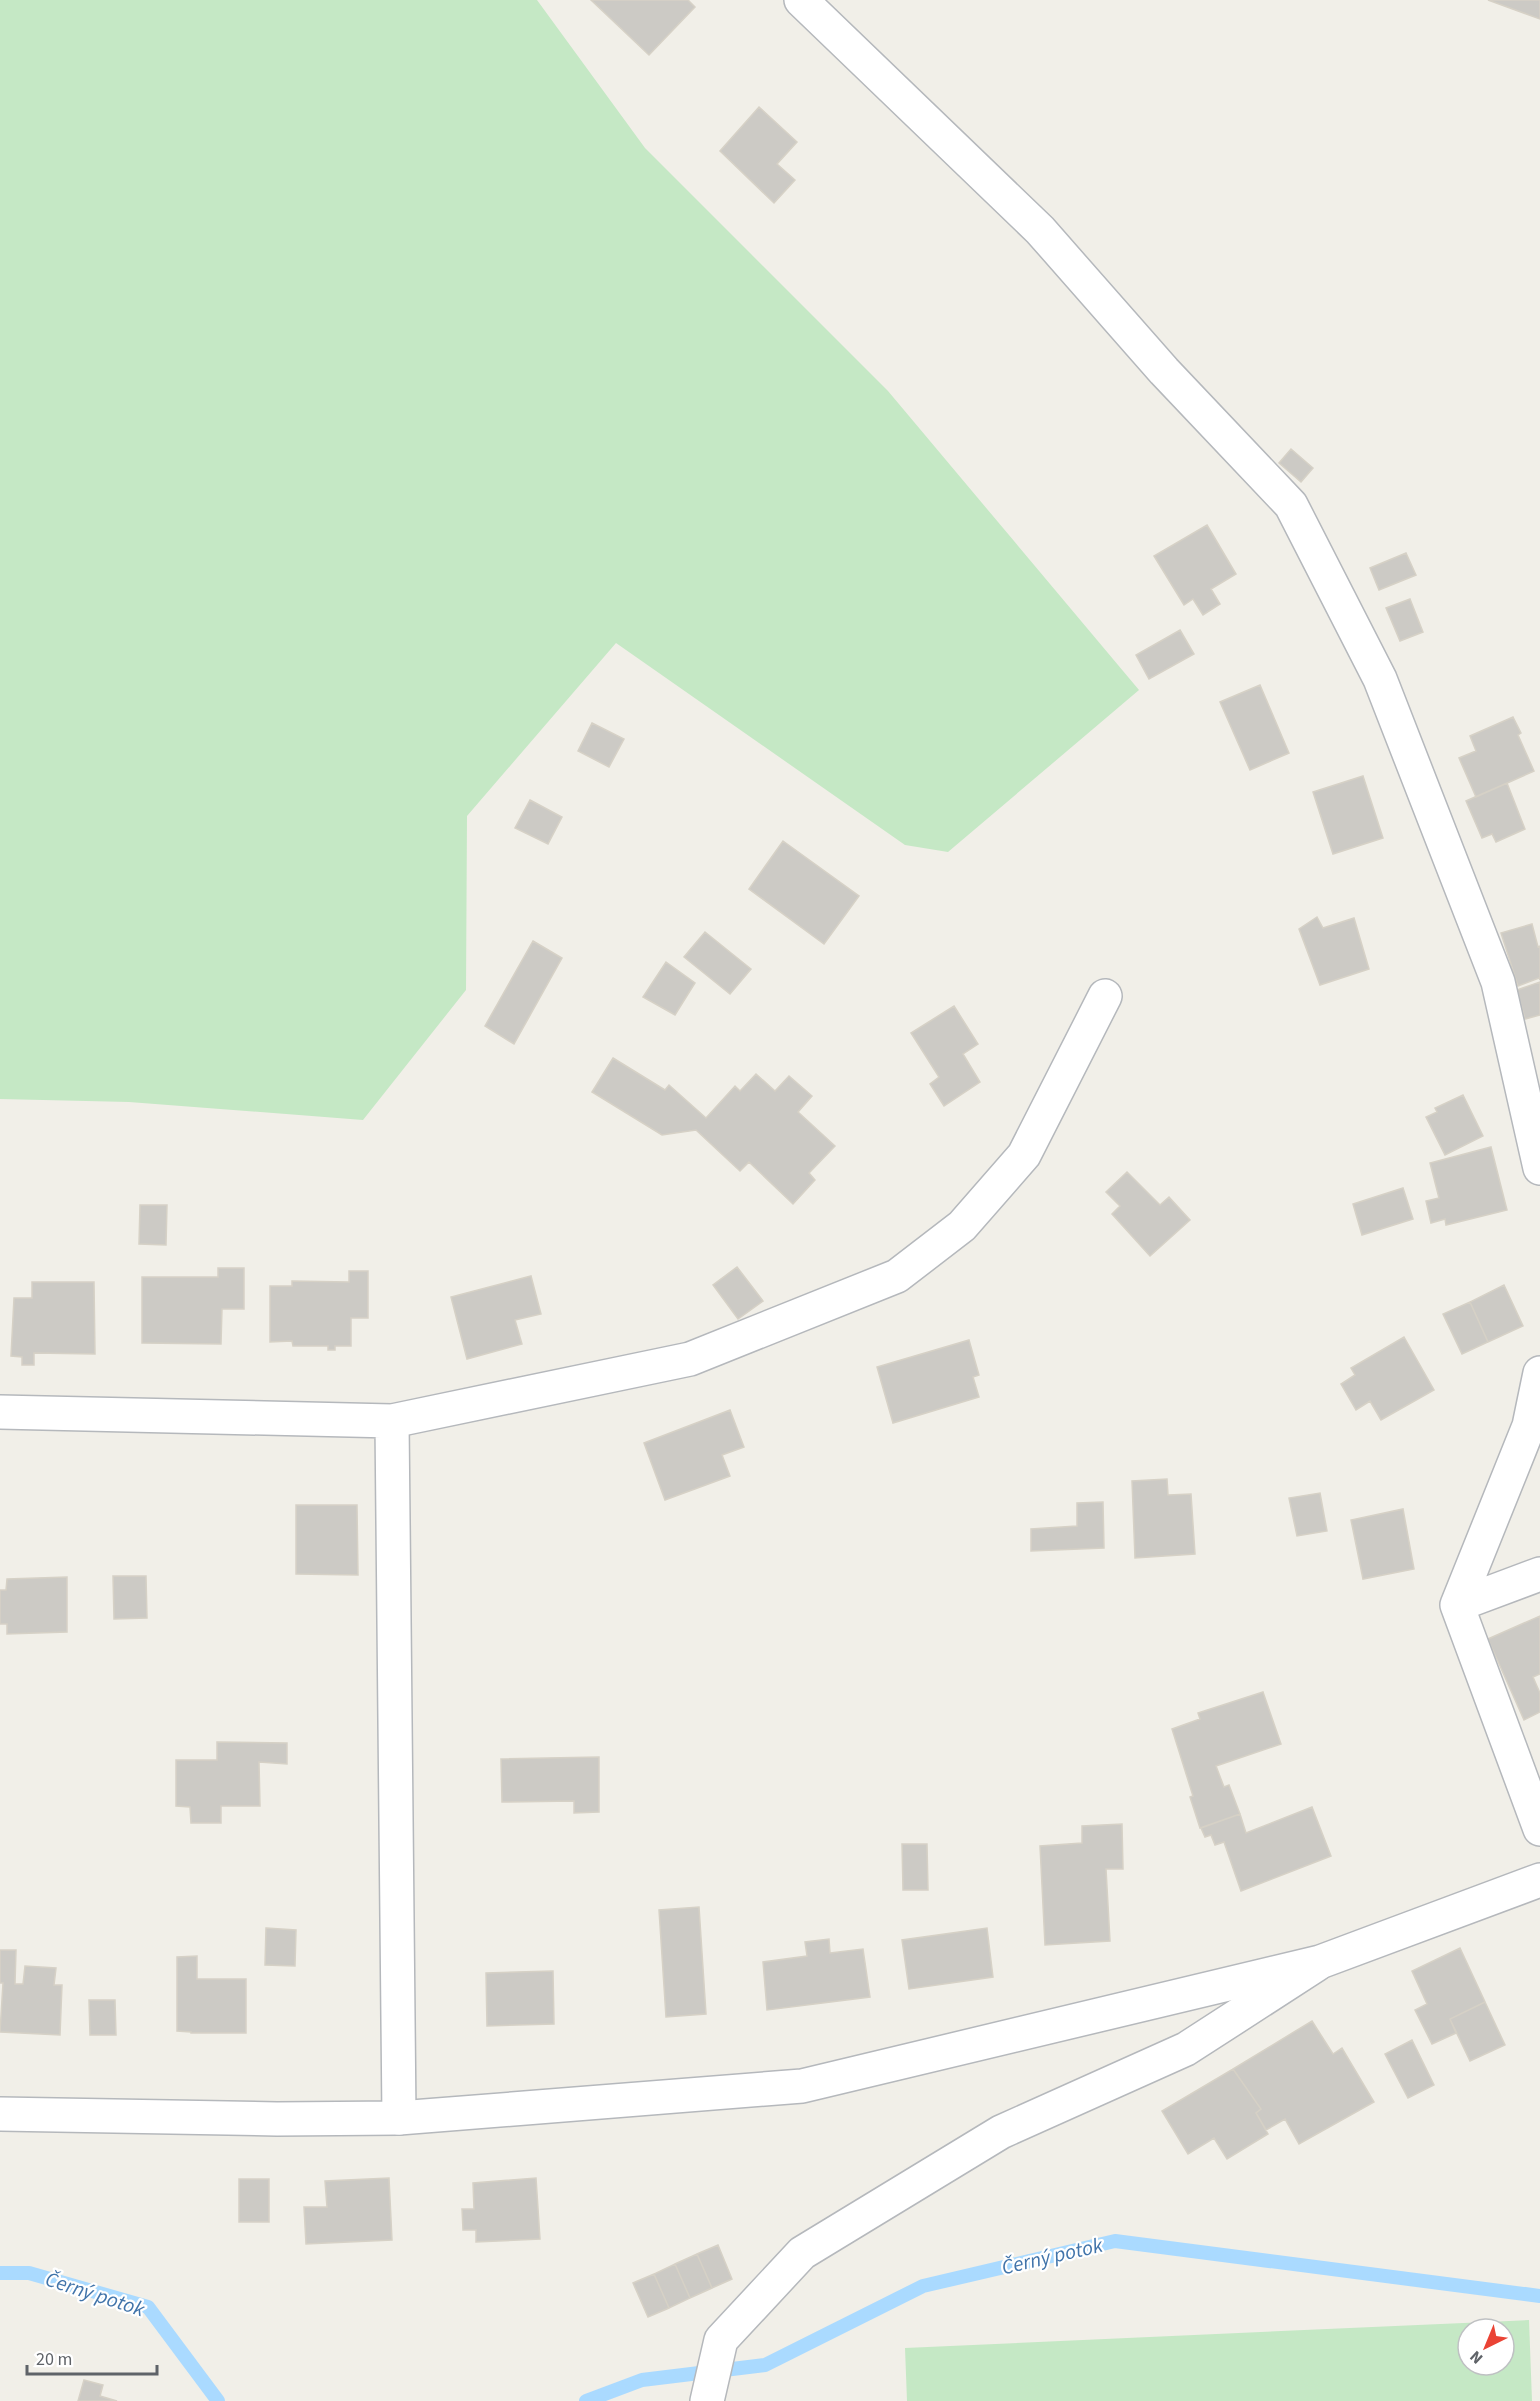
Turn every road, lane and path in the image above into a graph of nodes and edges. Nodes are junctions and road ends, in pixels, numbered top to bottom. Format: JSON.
{"nodes":[{"id":1,"x":801,"y":0,"type":"edge"},
{"id":2,"x":1105,"y":996,"type":"dead end"},
{"id":3,"x":1540,"y":1168,"type":"edge"},
{"id":4,"x":1540,"y":1373,"type":"edge"},
{"id":5,"x":0,"y":1412,"type":"edge"},
{"id":6,"x":392,"y":1421,"type":"junction"},
{"id":7,"x":1540,"y":1574,"type":"edge"},
{"id":8,"x":1457,"y":1605,"type":"junction"},
{"id":9,"x":1540,"y":1829,"type":"edge"},
{"id":10,"x":1540,"y":1880,"type":"edge"},
{"id":11,"x":1320,"y":1962,"type":"junction"},
{"id":12,"x":0,"y":2114,"type":"edge"},
{"id":13,"x":399,"y":2118,"type":"junction"},
{"id":14,"x":707,"y":2401,"type":"edge"}],
"edges":[{"from":1,"to":3,"type":"street"},
{"from":2,"to":6,"type":"street"},
{"from":4,"to":8,"type":"street"},
{"from":5,"to":6,"type":"street"},
{"from":6,"to":13,"type":"street"},
{"from":7,"to":8,"type":"street"},
{"from":8,"to":9,"type":"street"},
{"from":10,"to":11,"type":"street"},
{"from":11,"to":13,"type":"street"},
{"from":11,"to":14,"type":"street"},
{"from":12,"to":13,"type":"street"}]}
